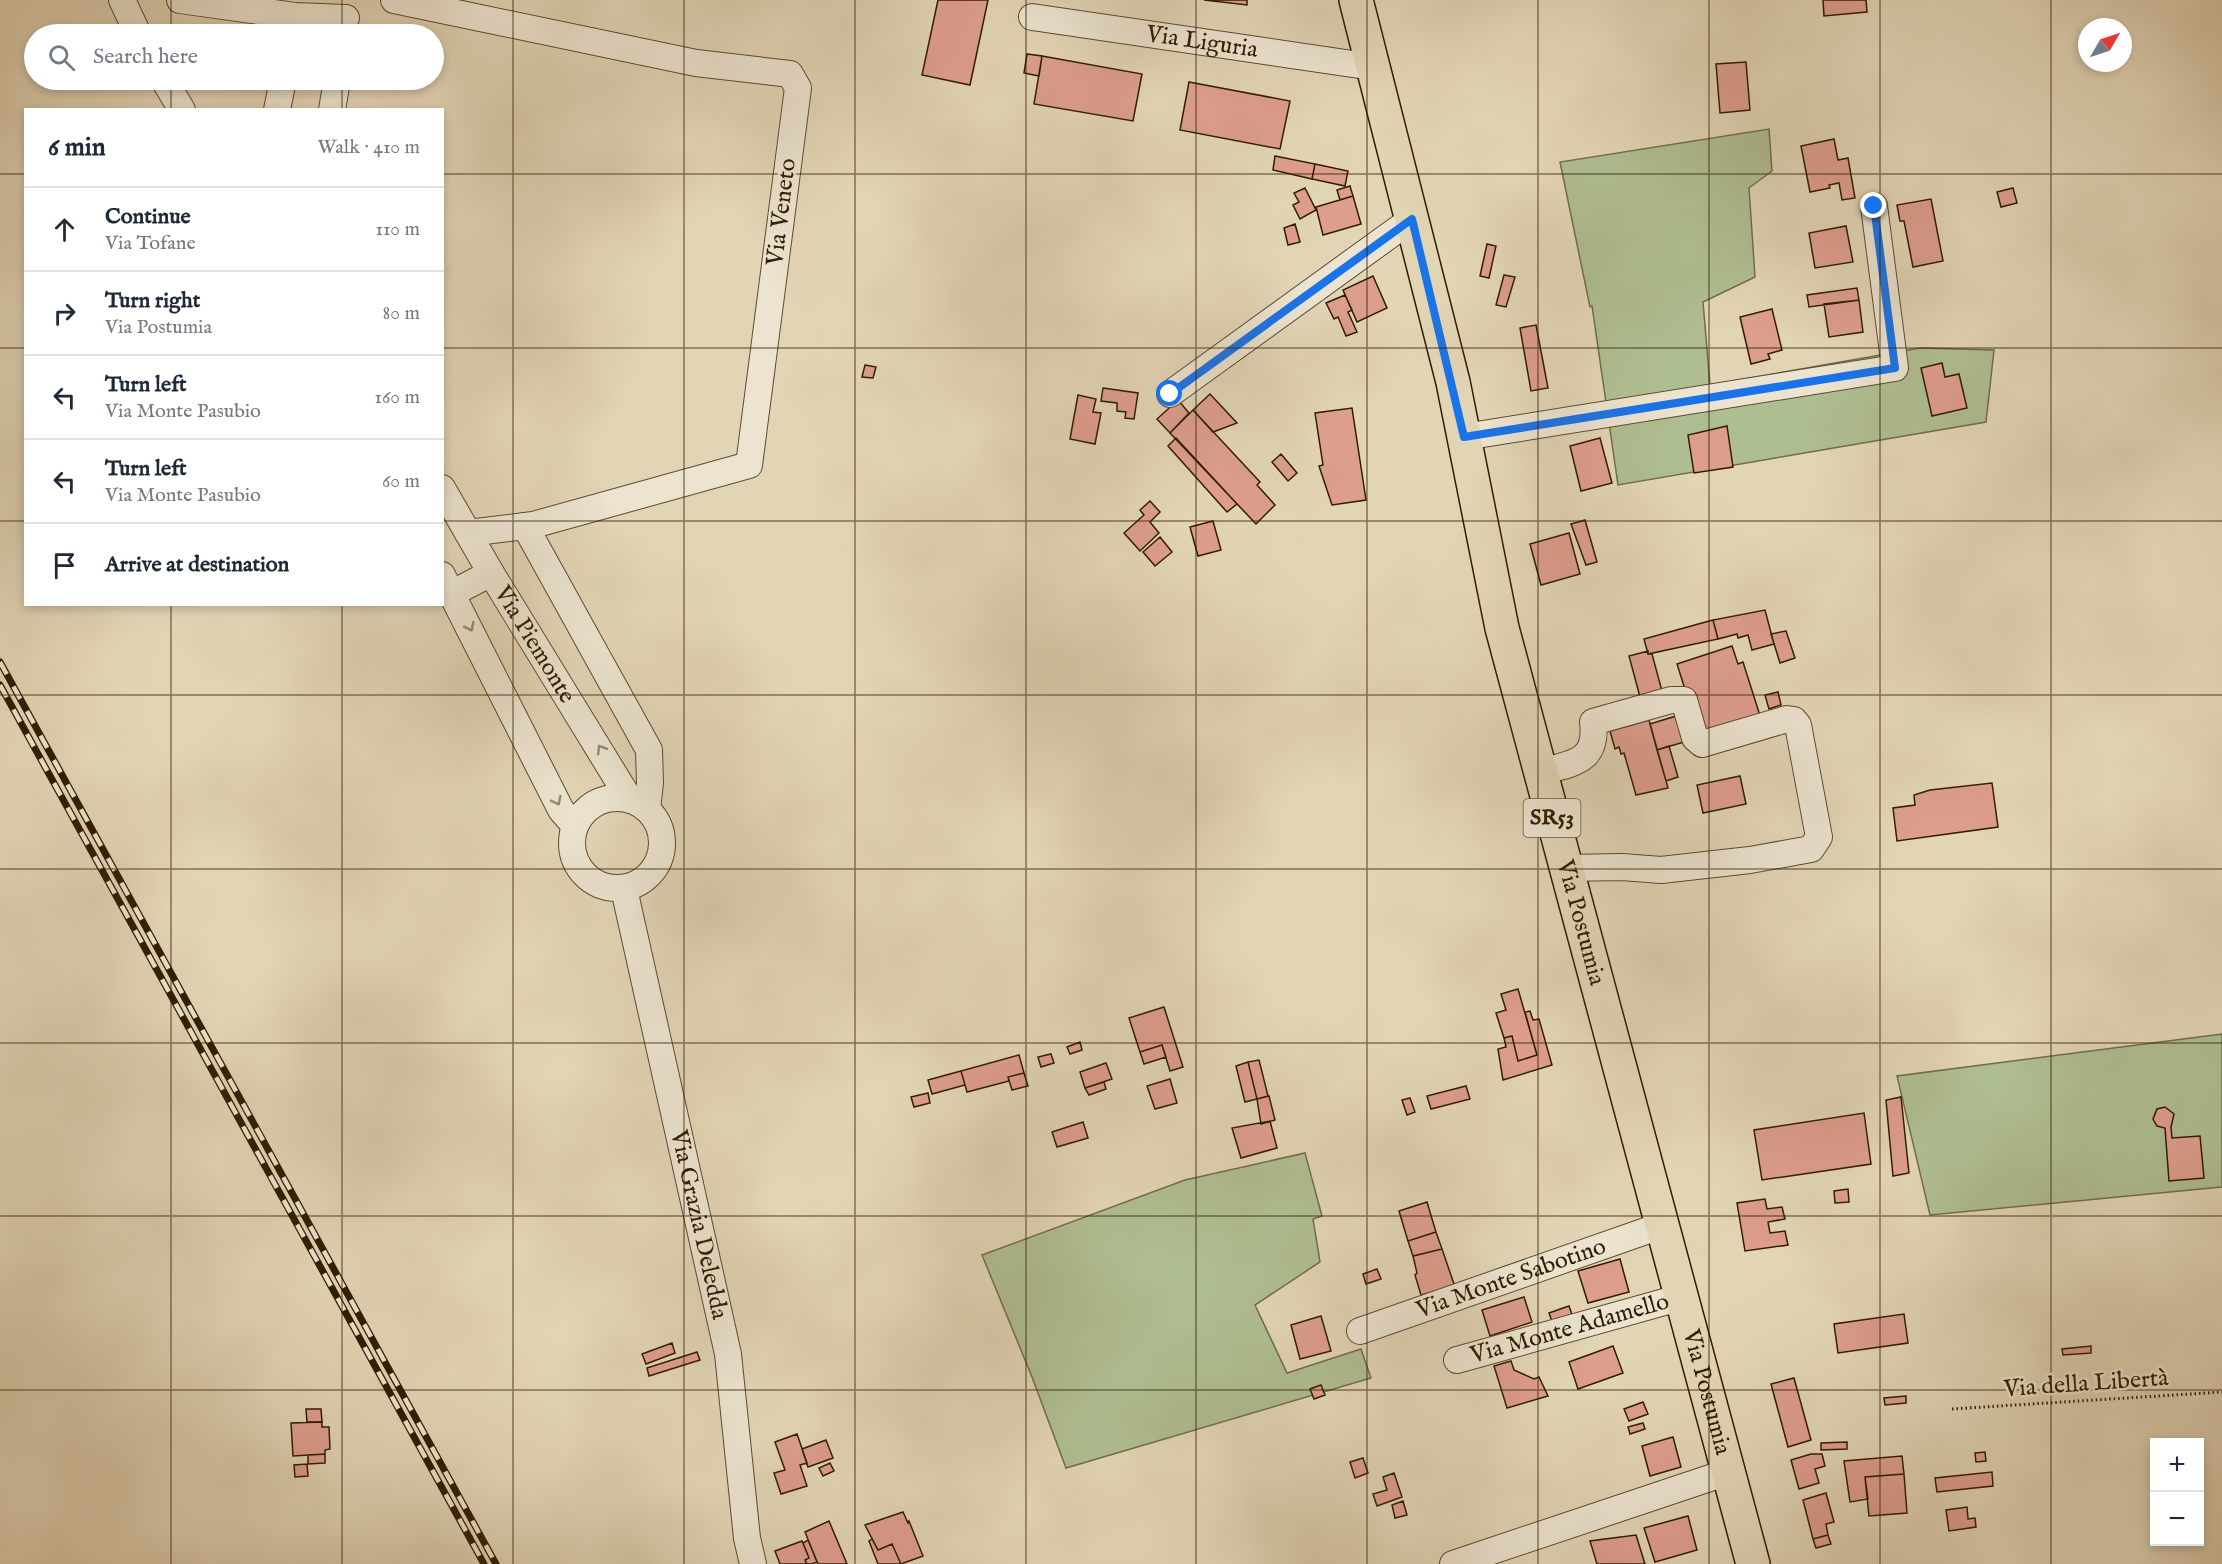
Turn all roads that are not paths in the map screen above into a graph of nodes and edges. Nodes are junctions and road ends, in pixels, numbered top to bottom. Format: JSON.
{"nodes":[{"id":1,"x":122,"y":0,"type":"edge"},
{"id":2,"x":180,"y":0,"type":"edge"},
{"id":3,"x":394,"y":0,"type":"edge"},
{"id":4,"x":1356,"y":0,"type":"edge"},
{"id":5,"x":295,"y":17,"type":"edge"},
{"id":6,"x":347,"y":17,"type":"edge"},
{"id":7,"x":1032,"y":17,"type":"dead end"},
{"id":8,"x":133,"y":24,"type":"edge"},
{"id":9,"x":1373,"y":67,"type":"junction"},
{"id":10,"x":170,"y":90,"type":"edge"},
{"id":11,"x":281,"y":90,"type":"edge"},
{"id":12,"x":335,"y":90,"type":"edge"},
{"id":13,"x":181,"y":108,"type":"edge"},
{"id":14,"x":277,"y":108,"type":"edge"},
{"id":15,"x":332,"y":108,"type":"edge"},
{"id":16,"x":1874,"y":206,"type":"dead end"},
{"id":17,"x":1412,"y":219,"type":"junction"},
{"id":18,"x":1170,"y":394,"type":"dead end"},
{"id":19,"x":1464,"y":437,"type":"junction"},
{"id":20,"x":444,"y":491,"type":"edge"},
{"id":21,"x":525,"y":526,"type":"junction"},
{"id":22,"x":468,"y":533,"type":"junction"},
{"id":23,"x":491,"y":573,"type":"junction"},
{"id":24,"x":448,"y":584,"type":"edge"},
{"id":25,"x":1540,"y":772,"type":"junction"},
{"id":26,"x":638,"y":804,"type":"junction"},
{"id":27,"x":575,"y":826,"type":"junction"},
{"id":28,"x":1566,"y":868,"type":"junction"},
{"id":29,"x":624,"y":889,"type":"junction"},
{"id":30,"x":1663,"y":1225,"type":"junction"},
{"id":31,"x":1682,"y":1297,"type":"junction"},
{"id":32,"x":1360,"y":1331,"type":"dead end"},
{"id":33,"x":1457,"y":1360,"type":"dead end"},
{"id":34,"x":1728,"y":1472,"type":"junction"},
{"id":35,"x":753,"y":1564,"type":"edge"},
{"id":36,"x":1453,"y":1564,"type":"edge"},
{"id":37,"x":1753,"y":1564,"type":"edge"}],
"edges":[{"from":1,"to":8,"type":"street"},
{"from":2,"to":5,"type":"street"},
{"from":3,"to":21,"type":"street","name":"Via Veneto"},
{"from":4,"to":9,"type":"main road","number":"SR53"},
{"from":5,"to":6,"type":"street"},
{"from":7,"to":9,"type":"street","name":"Via Liguria"},
{"from":9,"to":17,"type":"main road","name":"Via Postumia","number":"SR53"},
{"from":10,"to":13,"type":"street"},
{"from":11,"to":14,"type":"street"},
{"from":12,"to":15,"type":"street"},
{"from":16,"to":19,"type":"street"},
{"from":17,"to":18,"type":"street"},
{"from":17,"to":19,"type":"main road","name":"Via Postumia","number":"SR53"},
{"from":19,"to":25,"type":"main road","name":"Via Postumia","number":"SR53"},
{"from":20,"to":22,"type":"street","name":"Via Piemonte"},
{"from":21,"to":22,"type":"street","name":"Via Veneto"},
{"from":21,"to":26,"type":"street"},
{"from":22,"to":23,"type":"street","name":"Via Piemonte"},
{"from":23,"to":24,"type":"street"},
{"from":26,"to":23,"type":"street","name":"Via Piemonte","one_way":true},
{"from":24,"to":27,"type":"street","name":"Via Piemonte","one_way":true},
{"from":25,"to":28,"type":"main road","name":"Via Postumia","number":"SR53"},
{"from":25,"to":28,"type":"street"},
{"from":26,"to":27,"type":"street"},
{"from":26,"to":29,"type":"street","name":"Via Piemonte"},
{"from":27,"to":29,"type":"street"},
{"from":28,"to":30,"type":"main road","name":"Via Postumia","number":"SR53"},
{"from":29,"to":35,"type":"street","name":"Via Grazia Deledda"},
{"from":30,"to":31,"type":"main road","name":"Via Postumia","number":"SR53"},
{"from":30,"to":32,"type":"street","name":"Via Monte Sabotino"},
{"from":31,"to":33,"type":"street","name":"Via Monte Adamello"},
{"from":31,"to":34,"type":"main road","name":"Via Postumia","number":"SR53"},
{"from":34,"to":36,"type":"street"},
{"from":34,"to":37,"type":"main road","name":"Via Postumia","number":"SR53"}]}
